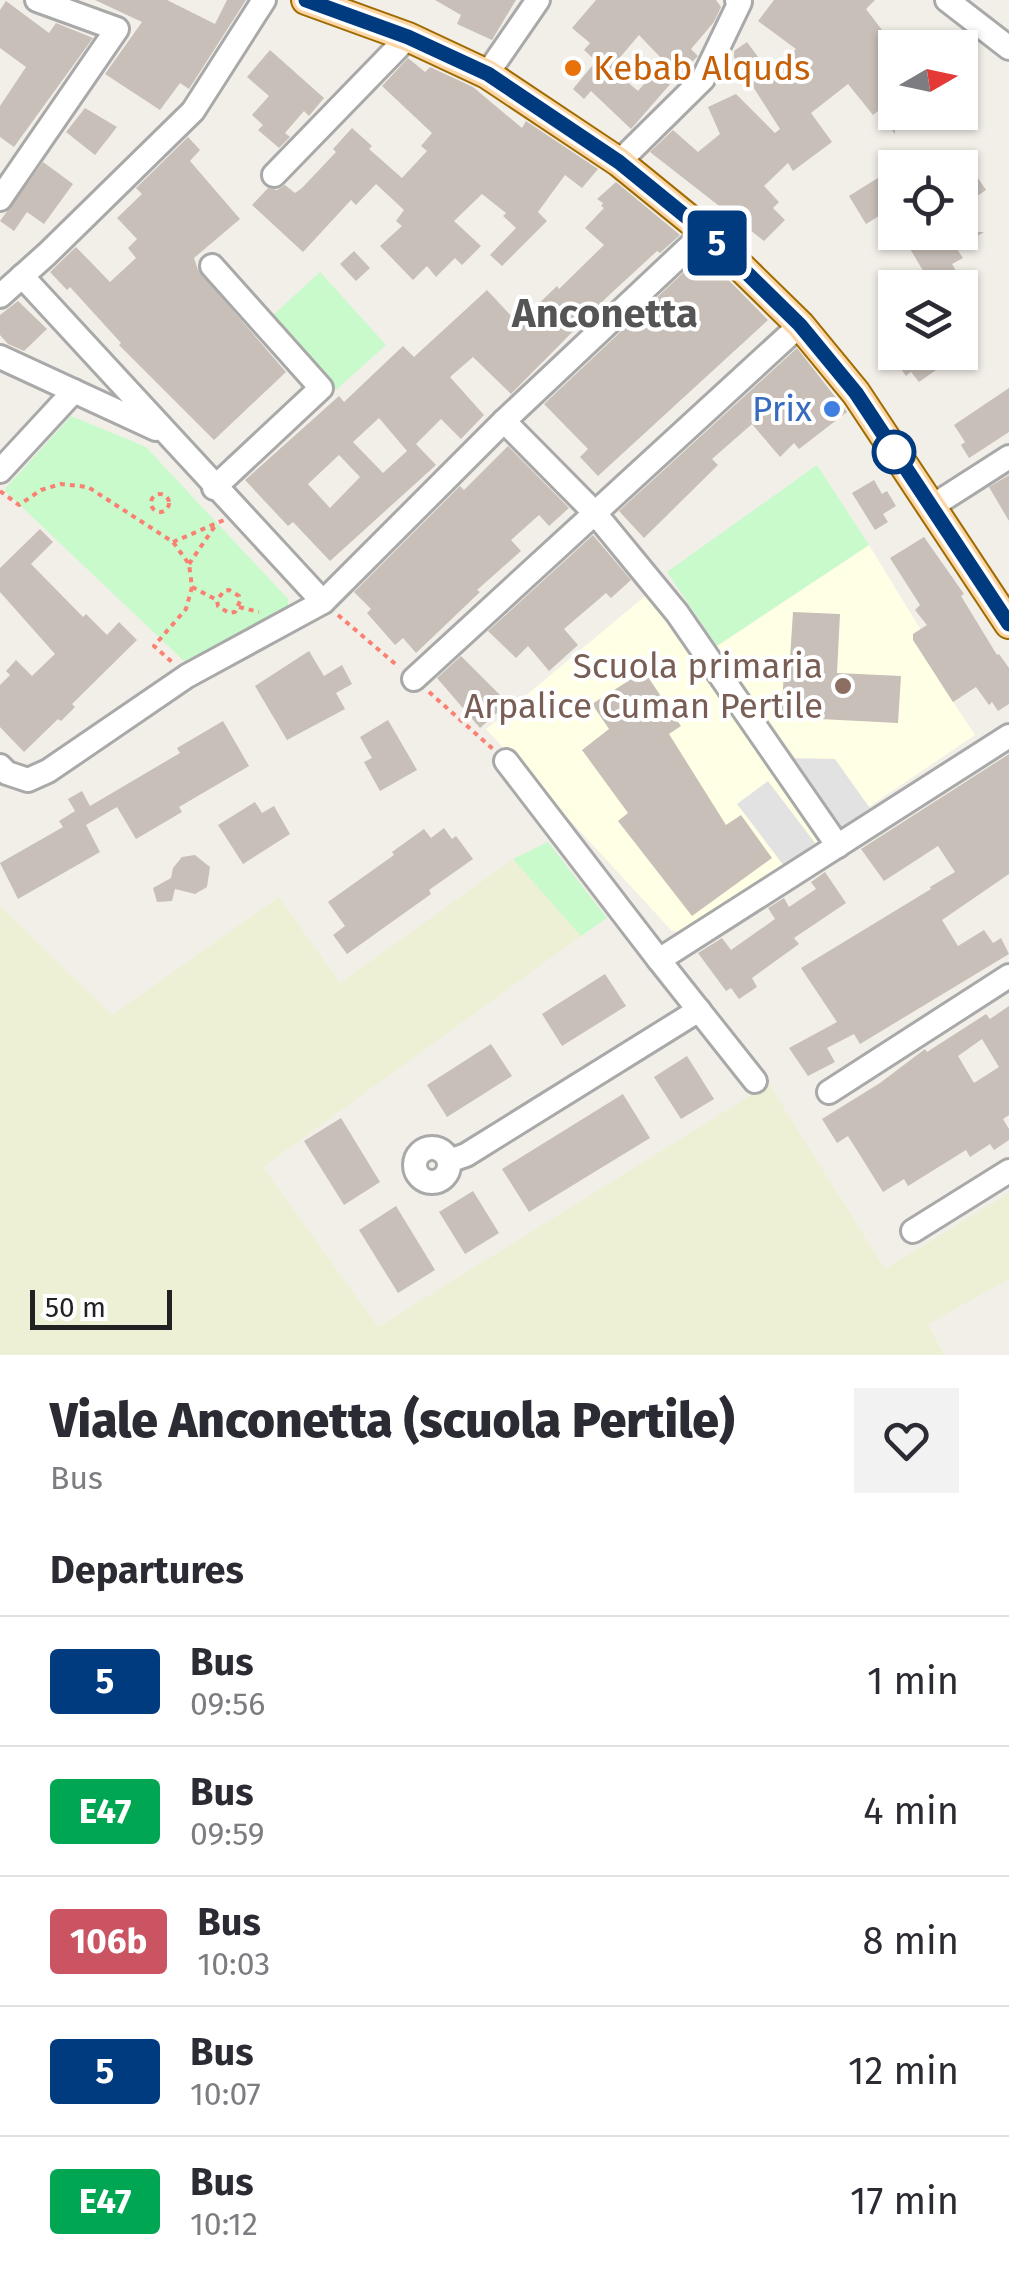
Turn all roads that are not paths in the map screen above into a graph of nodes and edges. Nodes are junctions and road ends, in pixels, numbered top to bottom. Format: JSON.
{"nodes":[{"id":1,"x":37,"y":0,"type":"edge"},
{"id":2,"x":264,"y":0,"type":"edge"},
{"id":3,"x":306,"y":0,"type":"edge"},
{"id":4,"x":538,"y":0,"type":"edge"},
{"id":5,"x":947,"y":0,"type":"edge"},
{"id":6,"x":740,"y":1,"type":"edge"},
{"id":7,"x":408,"y":37,"type":"junction"},
{"id":8,"x":1009,"y":48,"type":"edge"},
{"id":9,"x":488,"y":74,"type":"junction"},
{"id":10,"x":619,"y":162,"type":"junction"},
{"id":11,"x":274,"y":175,"type":"dead end"},
{"id":12,"x":0,"y":199,"type":"edge"},
{"id":13,"x":705,"y":232,"type":"junction"},
{"id":14,"x":212,"y":266,"type":"dead end"},
{"id":15,"x":22,"y":276,"type":"junction"},
{"id":16,"x":0,"y":296,"type":"edge"},
{"id":17,"x":800,"y":325,"type":"junction"},
{"id":18,"x":0,"y":357,"type":"edge"},
{"id":19,"x":74,"y":391,"type":"junction"},
{"id":20,"x":504,"y":422,"type":"junction"},
{"id":21,"x":162,"y":432,"type":"junction"},
{"id":22,"x":1009,"y":457,"type":"edge"},
{"id":23,"x":0,"y":470,"type":"edge"},
{"id":24,"x":214,"y":488,"type":"junction"},
{"id":25,"x":931,"y":507,"type":"junction"},
{"id":26,"x":594,"y":512,"type":"junction"},
{"id":27,"x":322,"y":602,"type":"junction"},
{"id":28,"x":1009,"y":624,"type":"edge"},
{"id":29,"x":414,"y":678,"type":"dead end"},
{"id":30,"x":1009,"y":736,"type":"edge"},
{"id":31,"x":506,"y":761,"type":"dead end"},
{"id":32,"x":0,"y":766,"type":"edge"},
{"id":33,"x":838,"y":846,"type":"junction"},
{"id":34,"x":660,"y":960,"type":"junction"},
{"id":35,"x":1009,"y":976,"type":"edge"},
{"id":36,"x":699,"y":1010,"type":"junction"},
{"id":37,"x":755,"y":1080,"type":"dead end"},
{"id":38,"x":829,"y":1092,"type":"dead end"},
{"id":39,"x":449,"y":1162,"type":"dead end"},
{"id":40,"x":1009,"y":1171,"type":"edge"},
{"id":41,"x":913,"y":1231,"type":"dead end"}],
"edges":[{"from":1,"to":12,"type":"street"},
{"from":2,"to":15,"type":"street"},
{"from":3,"to":7,"type":"main road"},
{"from":4,"to":9,"type":"street"},
{"from":5,"to":8,"type":"street"},
{"from":6,"to":10,"type":"street"},
{"from":7,"to":9,"type":"main road"},
{"from":7,"to":11,"type":"street"},
{"from":9,"to":10,"type":"main road"},
{"from":10,"to":13,"type":"main road"},
{"from":13,"to":17,"type":"main road"},
{"from":13,"to":20,"type":"street"},
{"from":14,"to":24,"type":"street"},
{"from":15,"to":16,"type":"street"},
{"from":15,"to":21,"type":"street"},
{"from":17,"to":25,"type":"main road"},
{"from":17,"to":26,"type":"street"},
{"from":18,"to":19,"type":"street"},
{"from":19,"to":21,"type":"street"},
{"from":19,"to":23,"type":"street"},
{"from":20,"to":26,"type":"street"},
{"from":20,"to":27,"type":"street"},
{"from":21,"to":24,"type":"street"},
{"from":22,"to":25,"type":"street"},
{"from":24,"to":27,"type":"street"},
{"from":25,"to":28,"type":"main road"},
{"from":26,"to":29,"type":"street"},
{"from":26,"to":33,"type":"street"},
{"from":27,"to":32,"type":"street"},
{"from":30,"to":33,"type":"street"},
{"from":31,"to":34,"type":"street"},
{"from":33,"to":34,"type":"street"},
{"from":34,"to":36,"type":"street"},
{"from":35,"to":38,"type":"street"},
{"from":36,"to":37,"type":"street"},
{"from":36,"to":39,"type":"street"},
{"from":40,"to":41,"type":"street"}]}
